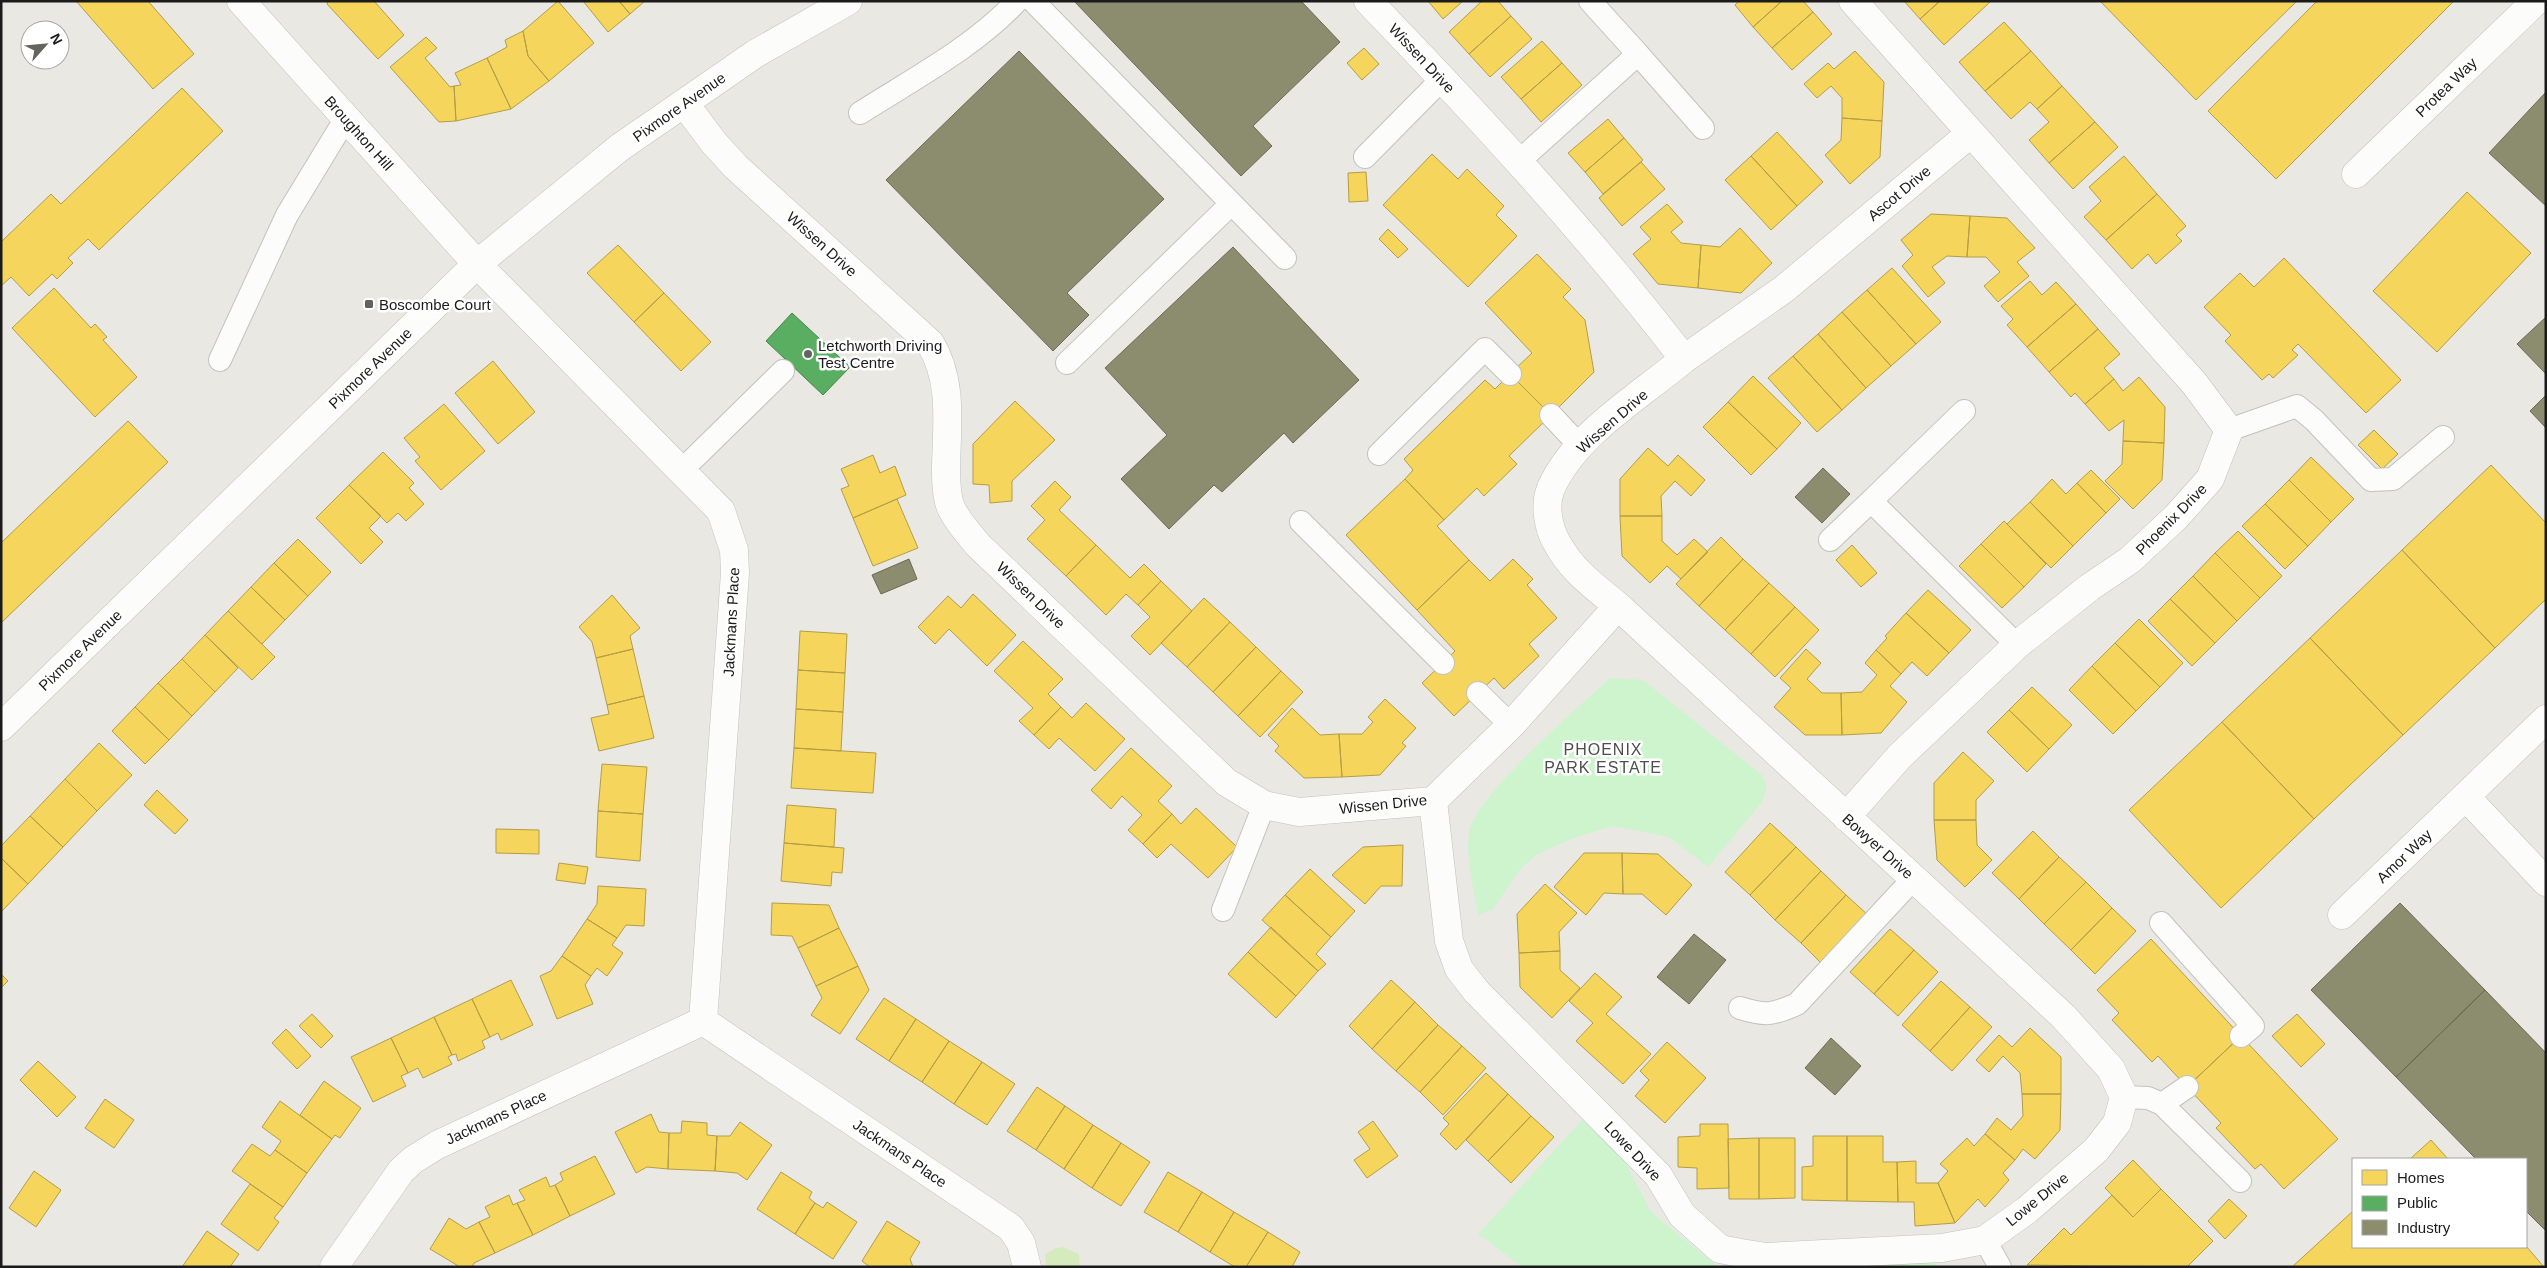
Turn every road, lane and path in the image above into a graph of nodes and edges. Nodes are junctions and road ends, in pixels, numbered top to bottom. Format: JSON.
{"nodes":[{"id":1,"x":241,"y":1,"type":"edge"},
{"id":2,"x":848,"y":1,"type":"edge"},
{"id":3,"x":1017,"y":1,"type":"edge"},
{"id":4,"x":1033,"y":1,"type":"edge"},
{"id":5,"x":1368,"y":1,"type":"edge"},
{"id":6,"x":1590,"y":1,"type":"edge"},
{"id":7,"x":1853,"y":1,"type":"edge"},
{"id":8,"x":2536,"y":1,"type":"edge"},
{"id":9,"x":1638,"y":54,"type":"junction"},
{"id":10,"x":1442,"y":79,"type":"junction"},
{"id":11,"x":684,"y":102,"type":"junction"},
{"id":12,"x":860,"y":113,"type":"dead end"},
{"id":13,"x":346,"y":118,"type":"junction"},
{"id":14,"x":1703,"y":128,"type":"dead end"},
{"id":15,"x":1971,"y":133,"type":"junction"},
{"id":16,"x":1365,"y":157,"type":"dead end"},
{"id":17,"x":1518,"y":162,"type":"junction"},
{"id":18,"x":2356,"y":174,"type":"dead end"},
{"id":19,"x":1232,"y":204,"type":"junction"},
{"id":20,"x":1285,"y":258,"type":"dead end"},
{"id":21,"x":477,"y":264,"type":"junction"},
{"id":22,"x":1684,"y":358,"type":"junction"},
{"id":23,"x":220,"y":360,"type":"dead end"},
{"id":24,"x":1067,"y":363,"type":"dead end"},
{"id":25,"x":783,"y":371,"type":"dead end"},
{"id":26,"x":1510,"y":374,"type":"dead end"},
{"id":27,"x":1964,"y":411,"type":"dead end"},
{"id":28,"x":1551,"y":416,"type":"dead end"},
{"id":29,"x":2229,"y":430,"type":"junction"},
{"id":30,"x":2443,"y":437,"type":"dead end"},
{"id":31,"x":1580,"y":446,"type":"junction"},
{"id":32,"x":1379,"y":454,"type":"dead end"},
{"id":33,"x":682,"y":470,"type":"junction"},
{"id":34,"x":1871,"y":500,"type":"junction"},
{"id":35,"x":1301,"y":522,"type":"dead end"},
{"id":36,"x":1830,"y":540,"type":"dead end"},
{"id":37,"x":1618,"y":606,"type":"junction"},
{"id":38,"x":2017,"y":645,"type":"junction"},
{"id":39,"x":1443,"y":663,"type":"dead end"},
{"id":40,"x":1478,"y":693,"type":"dead end"},
{"id":41,"x":2546,"y":720,"type":"edge"},
{"id":42,"x":1511,"y":725,"type":"junction"},
{"id":43,"x":1,"y":727,"type":"edge"},
{"id":44,"x":2466,"y":798,"type":"junction"},
{"id":45,"x":1432,"y":801,"type":"junction"},
{"id":46,"x":1264,"y":805,"type":"junction"},
{"id":47,"x":1846,"y":817,"type":"junction"},
{"id":48,"x":1914,"y":878,"type":"junction"},
{"id":49,"x":2546,"y":882,"type":"edge"},
{"id":50,"x":1223,"y":910,"type":"dead end"},
{"id":51,"x":2342,"y":915,"type":"dead end"},
{"id":52,"x":2161,"y":923,"type":"dead end"},
{"id":53,"x":1740,"y":1008,"type":"dead end"},
{"id":54,"x":703,"y":1021,"type":"junction"},
{"id":55,"x":2241,"y":1036,"type":"dead end"},
{"id":56,"x":2187,"y":1087,"type":"dead end"},
{"id":57,"x":2124,"y":1097,"type":"junction"},
{"id":58,"x":2162,"y":1104,"type":"junction"},
{"id":59,"x":2240,"y":1181,"type":"dead end"},
{"id":60,"x":1985,"y":1240,"type":"junction"},
{"id":61,"x":334,"y":1267,"type":"edge"},
{"id":62,"x":1027,"y":1267,"type":"edge"},
{"id":63,"x":2000,"y":1267,"type":"edge"}],
"edges":[{"from":1,"to":13,"type":"street","name":"Broughton Hill"},
{"from":2,"to":11,"type":"street","name":"Pixmore Avenue"},
{"from":3,"to":12,"type":"lane"},
{"from":4,"to":19,"type":"lane"},
{"from":5,"to":10,"type":"street","name":"Wissen Drive"},
{"from":6,"to":9,"type":"lane"},
{"from":7,"to":15,"type":"street"},
{"from":8,"to":18,"type":"street","name":"Protea Way"},
{"from":9,"to":14,"type":"lane"},
{"from":9,"to":17,"type":"lane"},
{"from":10,"to":16,"type":"lane"},
{"from":10,"to":17,"type":"street","name":"Wissen Drive"},
{"from":11,"to":21,"type":"street","name":"Pixmore Avenue"},
{"from":11,"to":46,"type":"street","name":"Wissen Drive"},
{"from":13,"to":21,"type":"street","name":"Broughton Hill"},
{"from":13,"to":23,"type":"lane"},
{"from":15,"to":22,"type":"street","name":"Ascot Drive"},
{"from":15,"to":29,"type":"street"},
{"from":17,"to":22,"type":"street","name":"Wissen Drive"},
{"from":19,"to":20,"type":"lane"},
{"from":19,"to":24,"type":"lane"},
{"from":21,"to":33,"type":"street","name":"Jackmans Place"},
{"from":21,"to":43,"type":"street","name":"Pixmore Avenue"},
{"from":22,"to":31,"type":"street","name":"Wissen Drive"},
{"from":25,"to":33,"type":"lane"},
{"from":26,"to":32,"type":"lane"},
{"from":27,"to":34,"type":"lane"},
{"from":28,"to":31,"type":"lane"},
{"from":29,"to":30,"type":"lane"},
{"from":29,"to":38,"type":"street","name":"Phoenix Drive"},
{"from":31,"to":37,"type":"street","name":"Wissen Drive"},
{"from":33,"to":54,"type":"street","name":"Jackmans Place"},
{"from":34,"to":36,"type":"lane"},
{"from":34,"to":38,"type":"lane"},
{"from":35,"to":39,"type":"lane"},
{"from":37,"to":42,"type":"street","name":"Wissen Drive"},
{"from":37,"to":47,"type":"street","name":"Bowyer Drive"},
{"from":38,"to":47,"type":"street","name":"Phoenix Drive"},
{"from":40,"to":42,"type":"lane"},
{"from":41,"to":44,"type":"street","name":"Amor Way"},
{"from":42,"to":45,"type":"street","name":"Wissen Drive"},
{"from":44,"to":49,"type":"street"},
{"from":44,"to":51,"type":"street","name":"Amor Way"},
{"from":45,"to":46,"type":"street","name":"Wissen Drive"},
{"from":45,"to":60,"type":"street","name":"Lowe Drive"},
{"from":46,"to":50,"type":"lane"},
{"from":47,"to":48,"type":"street","name":"Bowyer Drive"},
{"from":48,"to":53,"type":"lane"},
{"from":48,"to":57,"type":"street","name":"Bowyer Drive"},
{"from":52,"to":55,"type":"lane"},
{"from":54,"to":61,"type":"street","name":"Jackmans Place"},
{"from":54,"to":62,"type":"street","name":"Jackmans Place"},
{"from":56,"to":58,"type":"lane"},
{"from":57,"to":58,"type":"lane"},
{"from":57,"to":60,"type":"street","name":"Lowe Drive"},
{"from":58,"to":59,"type":"lane"},
{"from":60,"to":63,"type":"lane"}]}
